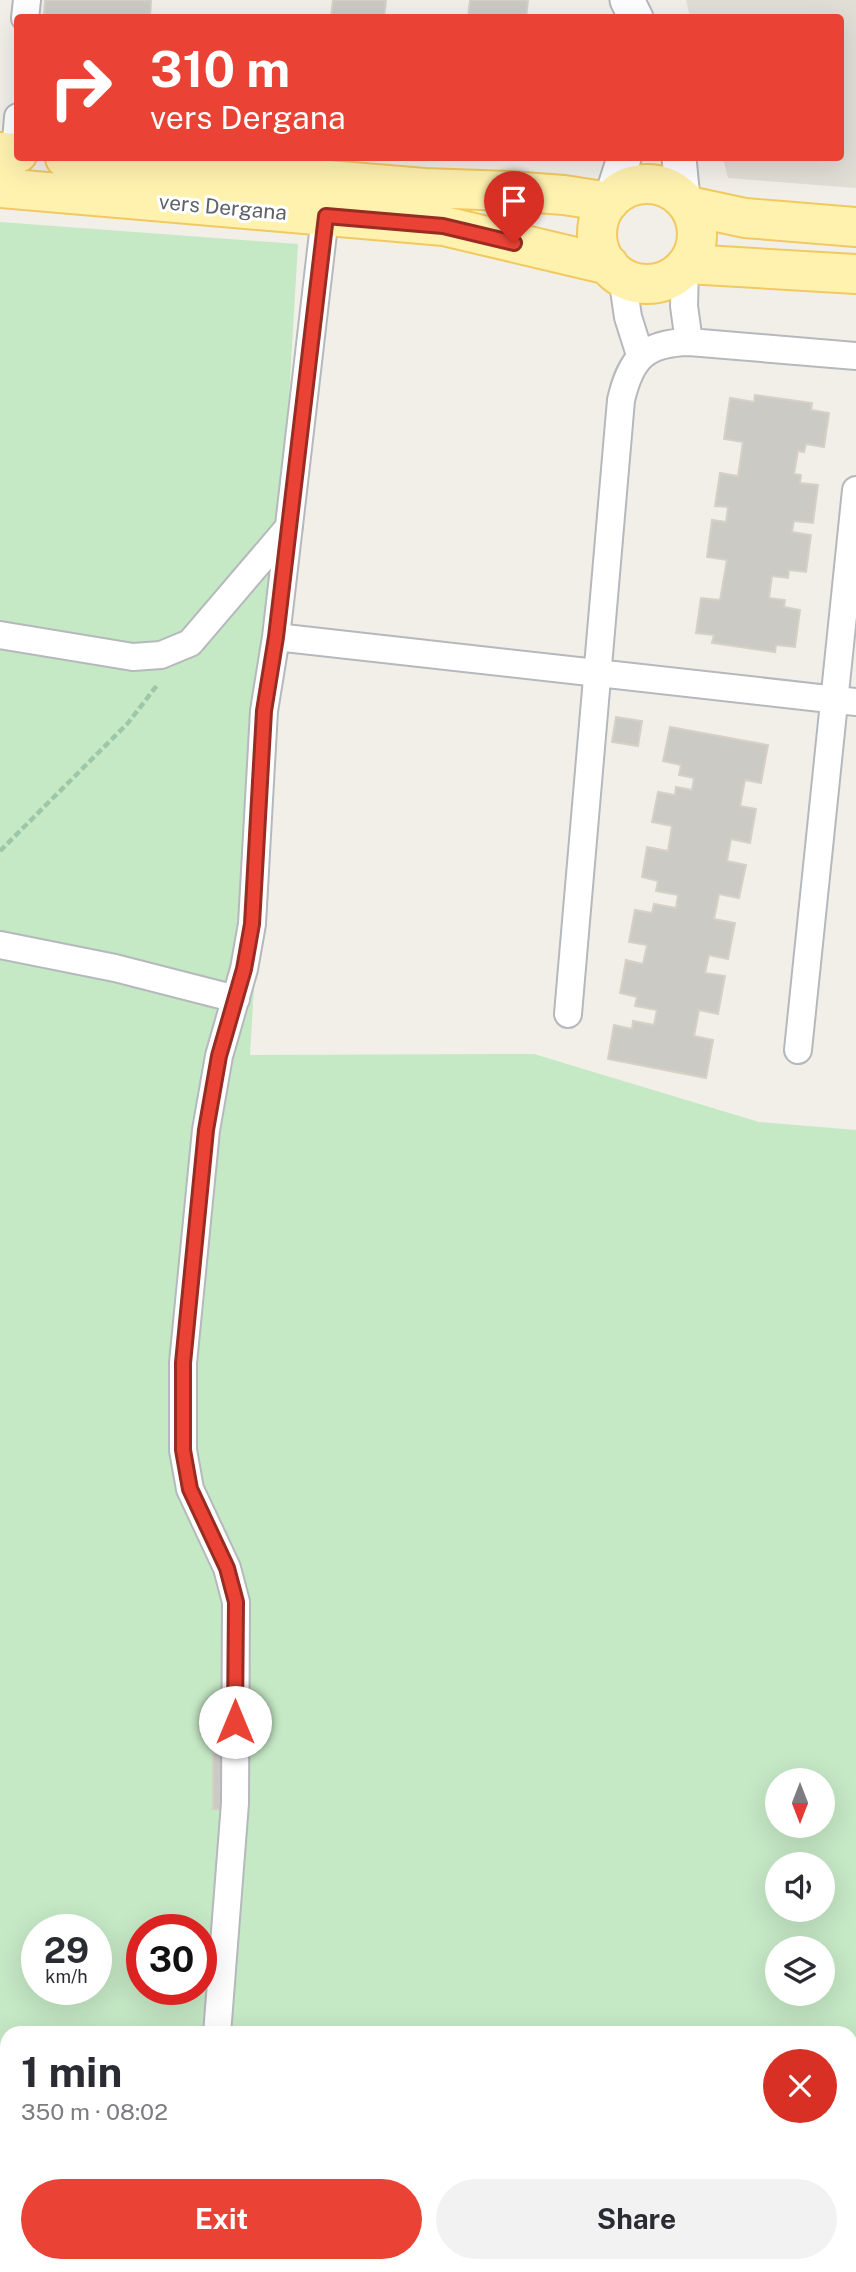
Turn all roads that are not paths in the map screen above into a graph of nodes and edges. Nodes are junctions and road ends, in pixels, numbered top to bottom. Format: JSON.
{"nodes":[{"id":1,"x":101,"y":161,"type":"edge"},
{"id":2,"x":623,"y":161,"type":"edge"},
{"id":3,"x":679,"y":161,"type":"edge"},
{"id":4,"x":0,"y":188,"type":"edge"},
{"id":5,"x":610,"y":200,"type":"junction"},
{"id":6,"x":686,"y":203,"type":"junction"},
{"id":7,"x":326,"y":216,"type":"junction"},
{"id":8,"x":856,"y":227,"type":"edge"},
{"id":9,"x":686,"y":266,"type":"junction"},
{"id":10,"x":615,"y":271,"type":"junction"},
{"id":11,"x":856,"y":274,"type":"edge"},
{"id":12,"x":690,"y":342,"type":"junction"},
{"id":13,"x":640,"y":355,"type":"junction"},
{"id":14,"x":856,"y":356,"type":"edge"},
{"id":15,"x":856,"y":490,"type":"edge"},
{"id":16,"x":289,"y":527,"type":"junction"},
{"id":17,"x":0,"y":635,"type":"edge"},
{"id":18,"x":276,"y":637,"type":"junction"},
{"id":19,"x":599,"y":673,"type":"junction"},
{"id":20,"x":846,"y":701,"type":"edge"},
{"id":21,"x":0,"y":945,"type":"edge"},
{"id":22,"x":236,"y":999,"type":"junction"},
{"id":23,"x":568,"y":1014,"type":"dead end"},
{"id":24,"x":798,"y":1049,"type":"dead end"},
{"id":25,"x":218,"y":2026,"type":"edge"}],
"edges":[{"from":1,"to":5,"type":"main road"},
{"from":2,"to":5,"type":"street"},
{"from":3,"to":6,"type":"street"},
{"from":4,"to":7,"type":"main road","name":"vers Dergana"},
{"from":5,"to":6,"type":"main road"},
{"from":5,"to":10,"type":"main road"},
{"from":6,"to":8,"type":"main road"},
{"from":6,"to":9,"type":"main road"},
{"from":7,"to":10,"type":"main road","name":"vers Dergana"},
{"from":7,"to":16,"type":"street"},
{"from":9,"to":10,"type":"main road"},
{"from":9,"to":11,"type":"main road"},
{"from":9,"to":12,"type":"street"},
{"from":10,"to":13,"type":"street"},
{"from":12,"to":13,"type":"street"},
{"from":12,"to":14,"type":"street"},
{"from":13,"to":19,"type":"street"},
{"from":15,"to":20,"type":"street"},
{"from":16,"to":17,"type":"street"},
{"from":16,"to":18,"type":"street"},
{"from":18,"to":19,"type":"street"},
{"from":18,"to":22,"type":"street"},
{"from":19,"to":20,"type":"street"},
{"from":19,"to":23,"type":"street"},
{"from":20,"to":24,"type":"street"},
{"from":21,"to":22,"type":"street"},
{"from":22,"to":25,"type":"street"}]}
